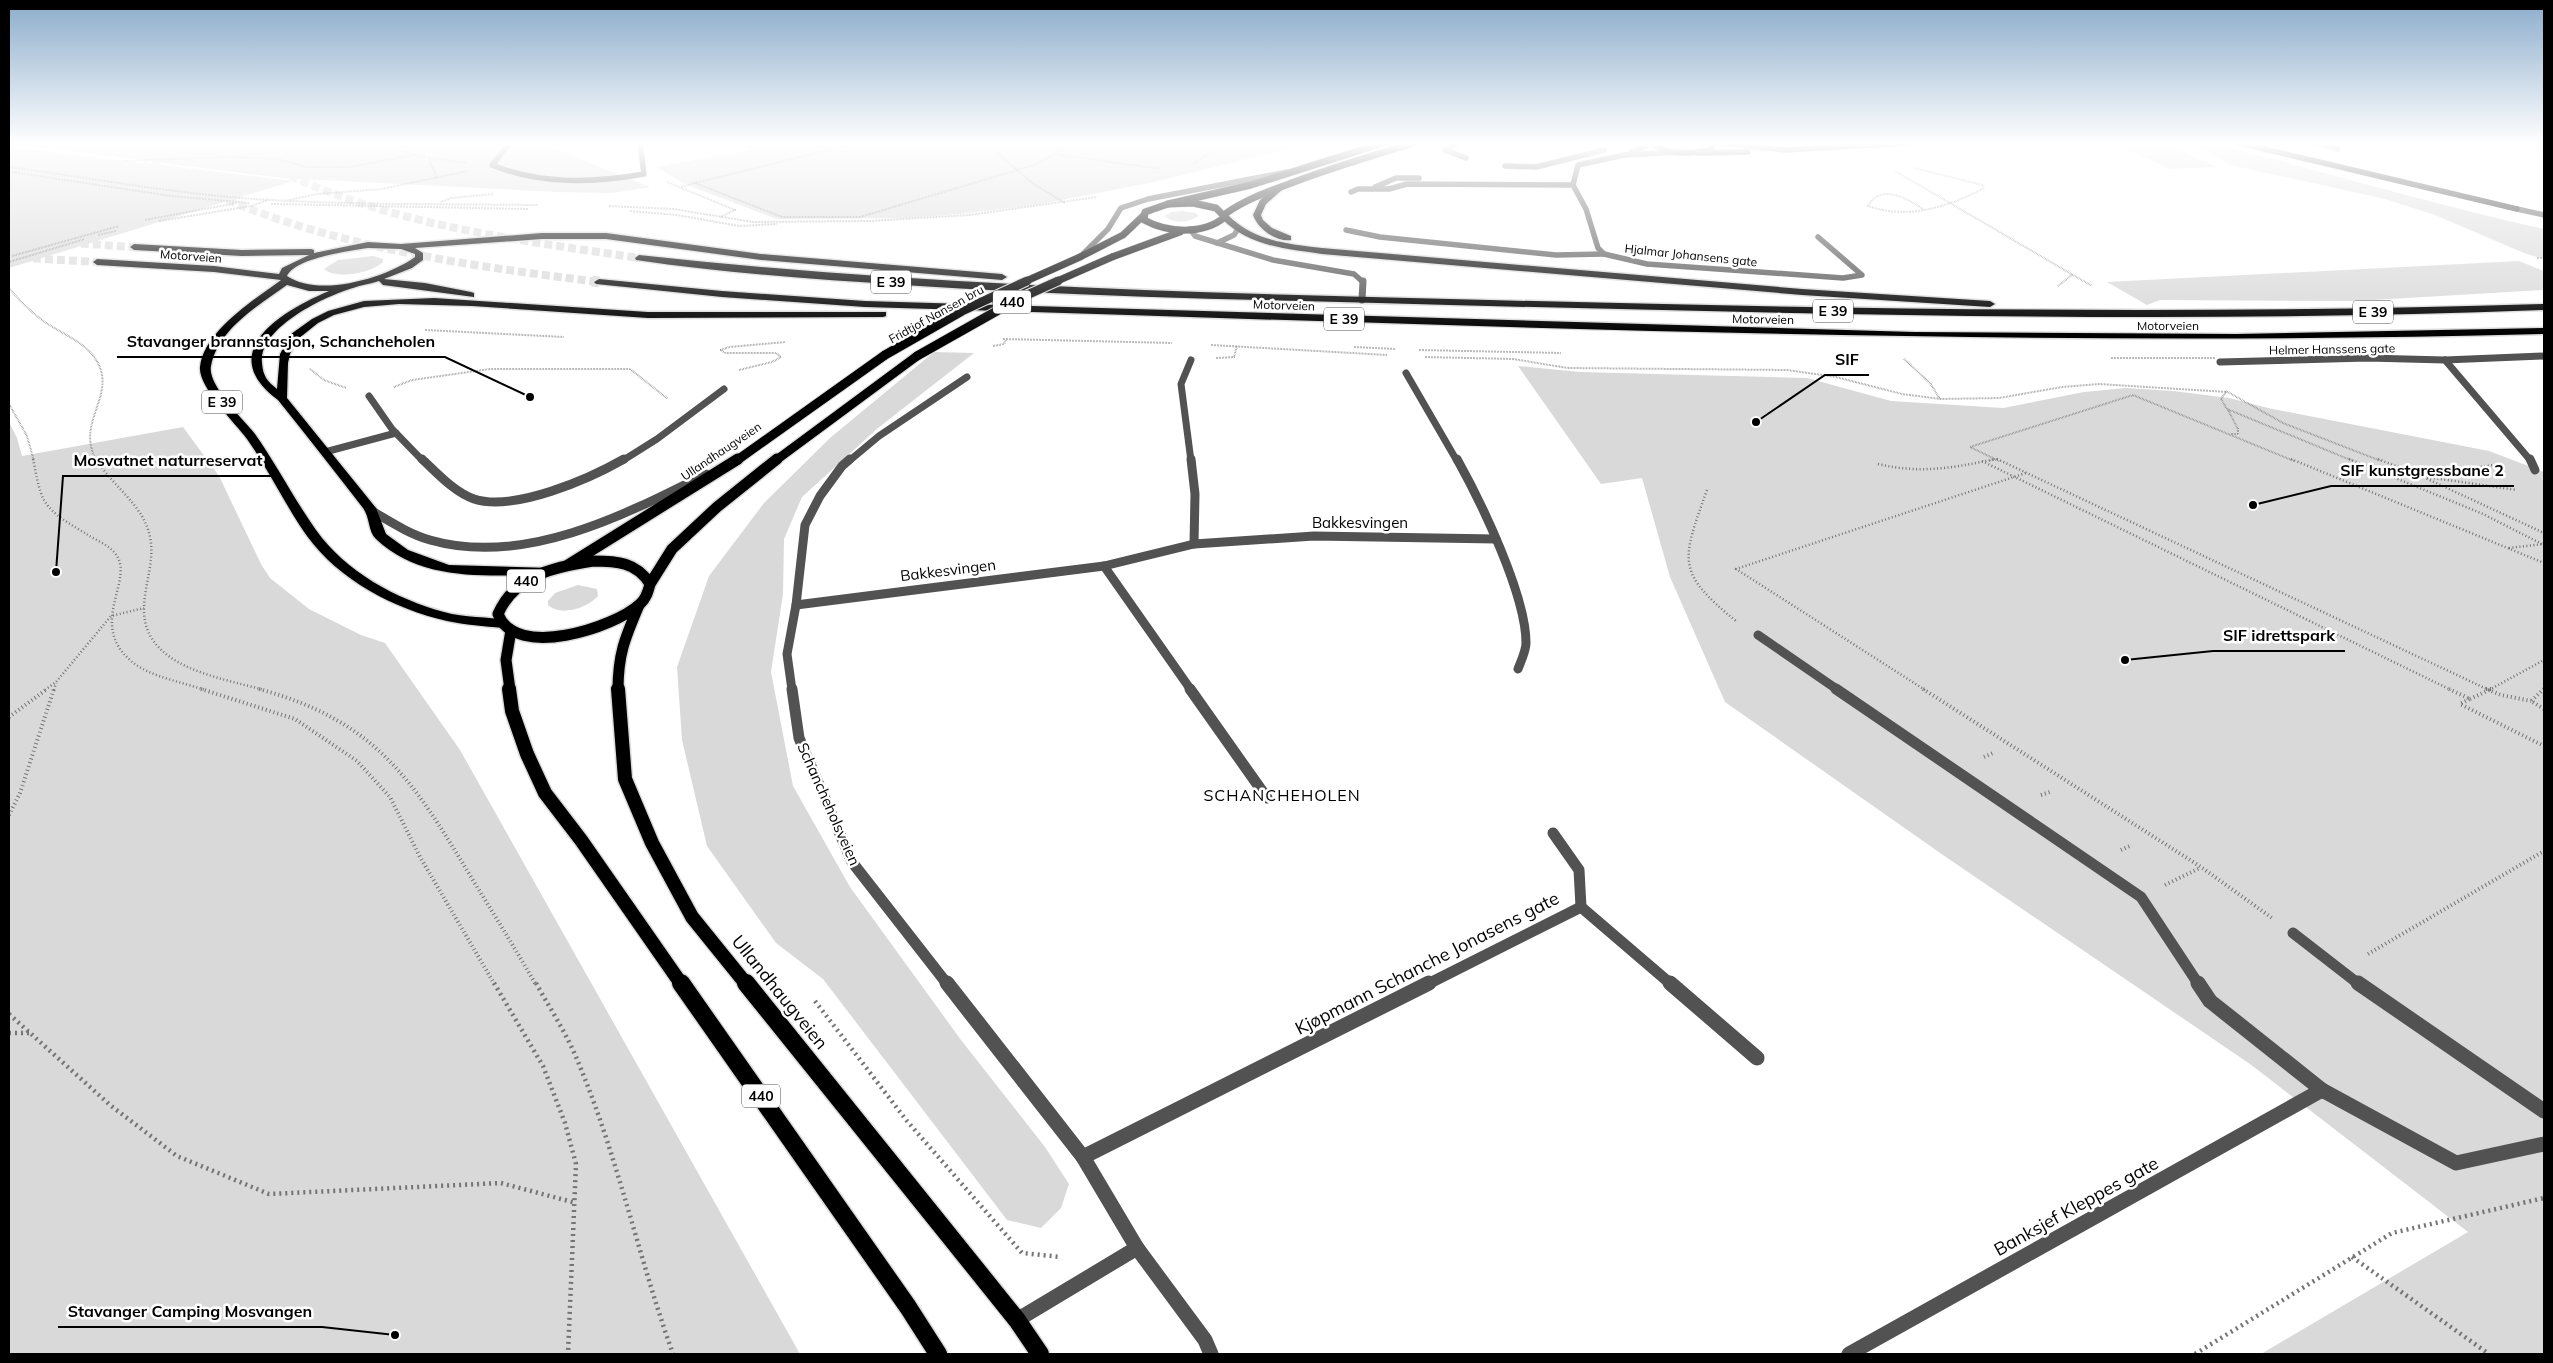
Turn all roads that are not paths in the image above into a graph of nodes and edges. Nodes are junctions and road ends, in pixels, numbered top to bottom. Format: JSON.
{"nodes":[{"id":1,"x":1124,"y":207,"type":"edge"},
{"id":2,"x":1159,"y":207,"type":"edge"},
{"id":3,"x":1209,"y":207,"type":"edge"},
{"id":4,"x":1235,"y":207,"type":"edge"},
{"id":5,"x":1260,"y":207,"type":"edge"},
{"id":6,"x":1585,"y":207,"type":"edge"},
{"id":7,"x":2507,"y":207,"type":"edge"},
{"id":8,"x":1225,"y":215,"type":"junction"},
{"id":9,"x":2544,"y":215,"type":"edge"},
{"id":10,"x":1143,"y":216,"type":"junction"},
{"id":11,"x":1190,"y":229,"type":"junction"},
{"id":12,"x":1238,"y":229,"type":"junction"},
{"id":13,"x":1346,"y":230,"type":"dead end"},
{"id":14,"x":1818,"y":236,"type":"dead end"},
{"id":15,"x":1216,"y":243,"type":"junction"},
{"id":16,"x":402,"y":246,"type":"junction"},
{"id":17,"x":134,"y":247,"type":"tunnel mouth"},
{"id":18,"x":330,"y":251,"type":"junction"},
{"id":19,"x":1358,"y":253,"type":"junction"},
{"id":20,"x":1604,"y":254,"type":"junction"},
{"id":21,"x":1080,"y":257,"type":"junction"},
{"id":22,"x":639,"y":258,"type":"tunnel mouth"},
{"id":23,"x":97,"y":262,"type":"tunnel mouth"},
{"id":24,"x":284,"y":279,"type":"junction"},
{"id":25,"x":368,"y":282,"type":"junction"},
{"id":26,"x":599,"y":282,"type":"tunnel mouth"},
{"id":27,"x":352,"y":285,"type":"junction"},
{"id":28,"x":1145,"y":293,"type":"junction"},
{"id":29,"x":1362,"y":300,"type":"junction"},
{"id":30,"x":514,"y":305,"type":"junction"},
{"id":31,"x":2544,"y":307,"type":"edge"},
{"id":32,"x":1102,"y":312,"type":"junction"},
{"id":33,"x":2201,"y":314,"type":"junction"},
{"id":34,"x":2544,"y":331,"type":"edge"},
{"id":35,"x":886,"y":355,"type":"joint"},
{"id":36,"x":2544,"y":356,"type":"edge"},
{"id":37,"x":1191,"y":360,"type":"dead end"},
{"id":38,"x":2218,"y":360,"type":"road end"},
{"id":39,"x":2445,"y":360,"type":"junction"},
{"id":40,"x":1406,"y":373,"type":"dead end"},
{"id":41,"x":967,"y":377,"type":"road end"},
{"id":42,"x":724,"y":389,"type":"dead end"},
{"id":43,"x":369,"y":396,"type":"road end"},
{"id":44,"x":282,"y":398,"type":"junction"},
{"id":45,"x":396,"y":433,"type":"junction"},
{"id":46,"x":756,"y":448,"type":"junction"},
{"id":47,"x":325,"y":452,"type":"junction"},
{"id":48,"x":2535,"y":470,"type":"road end"},
{"id":49,"x":372,"y":511,"type":"junction"},
{"id":50,"x":1496,"y":539,"type":"junction"},
{"id":51,"x":1194,"y":544,"type":"junction"},
{"id":52,"x":568,"y":564,"type":"junction"},
{"id":53,"x":1104,"y":566,"type":"junction"},
{"id":54,"x":547,"y":571,"type":"junction"},
{"id":55,"x":650,"y":584,"type":"junction"},
{"id":56,"x":639,"y":605,"type":"junction"},
{"id":57,"x":796,"y":605,"type":"junction"},
{"id":58,"x":507,"y":627,"type":"junction"},
{"id":59,"x":1758,"y":635,"type":"road end"},
{"id":60,"x":1518,"y":669,"type":"dead end"},
{"id":61,"x":1267,"y":798,"type":"dead end"},
{"id":62,"x":1552,"y":833,"type":"dead end"},
{"id":63,"x":1581,"y":907,"type":"junction"},
{"id":64,"x":2293,"y":933,"type":"road end"},
{"id":65,"x":1757,"y":1058,"type":"dead end"},
{"id":66,"x":2322,"y":1090,"type":"junction"},
{"id":67,"x":2544,"y":1111,"type":"edge"},
{"id":68,"x":2544,"y":1144,"type":"edge"},
{"id":69,"x":1083,"y":1157,"type":"junction"},
{"id":70,"x":1136,"y":1248,"type":"junction"},
{"id":71,"x":1017,"y":1320,"type":"junction"},
{"id":72,"x":938,"y":1354,"type":"edge"},
{"id":73,"x":1040,"y":1354,"type":"edge"},
{"id":74,"x":1211,"y":1354,"type":"edge"},
{"id":75,"x":1849,"y":1354,"type":"edge"}],
"edges":[{"from":1,"to":21,"type":"street","number":"440"},
{"from":2,"to":10,"type":"main road","number":"440"},
{"from":3,"to":8,"type":"main road","number":"440"},
{"from":4,"to":8,"type":"main road","number":"440"},
{"from":5,"to":19,"type":"highway","number":"E 39"},
{"from":6,"to":20,"type":"street","name":"Hjalmar Johansens gate"},
{"from":7,"to":9,"type":"street"},
{"from":8,"to":11,"type":"main road","number":"440"},
{"from":8,"to":12,"type":"highway","number":"E 39"},
{"from":10,"to":11,"type":"main road","number":"440"},
{"from":10,"to":21,"type":"main road","number":"440"},
{"from":11,"to":15,"type":"street"},
{"from":11,"to":55,"type":"main road","name":"Fridtjof Nansen bru","number":"440","bridge":true},
{"from":12,"to":15,"type":"street"},
{"from":12,"to":19,"type":"highway","number":"E 39"},
{"from":13,"to":20,"type":"street"},
{"from":14,"to":20,"type":"street","name":"Hjalmar Johansens gate"},
{"from":15,"to":29,"type":"street"},
{"from":16,"to":18,"type":"highway","number":"E 39"},
{"from":16,"to":25,"type":"highway","number":"E 39"},
{"from":16,"to":28,"type":"highway","number":"E 39"},
{"from":17,"to":18,"type":"highway","name":"Motorveien","number":"E 39"},
{"from":18,"to":24,"type":"highway","number":"E 39"},
{"from":19,"to":33,"type":"highway","number":"E 39"},
{"from":21,"to":35,"type":"main road","name":"Fridtjof Nansen bru","number":"440","bridge":true},
{"from":22,"to":28,"type":"highway","number":"E 39"},
{"from":23,"to":24,"type":"highway","name":"Motorveien","number":"E 39"},
{"from":24,"to":27,"type":"highway","number":"E 39"},
{"from":24,"to":58,"type":"highway","number":"E 39"},
{"from":25,"to":27,"type":"highway","number":"E 39"},
{"from":25,"to":30,"type":"highway","number":"E 39"},
{"from":26,"to":32,"type":"highway","number":"E 39"},
{"from":27,"to":44,"type":"highway","number":"E 39"},
{"from":28,"to":29,"type":"highway","name":"Motorveien","number":"E 39"},
{"from":29,"to":33,"type":"highway","name":"Motorveien","number":"E 39"},
{"from":30,"to":32,"type":"highway","number":"E 39"},
{"from":30,"to":44,"type":"highway","number":"E 39"},
{"from":31,"to":33,"type":"highway","name":"Motorveien","number":"E 39"},
{"from":32,"to":34,"type":"highway","name":"Motorveien","number":"E 39"},
{"from":35,"to":46,"type":"main road","name":"Ullandhaugveien","number":"440"},
{"from":36,"to":39,"type":"street","name":"Helmer Hanssens gate"},
{"from":37,"to":51,"type":"street"},
{"from":38,"to":39,"type":"street","name":"Helmer Hanssens gate"},
{"from":39,"to":48,"type":"street"},
{"from":40,"to":50,"type":"street"},
{"from":41,"to":57,"type":"street","name":"Schancheholsveien"},
{"from":42,"to":45,"type":"street"},
{"from":43,"to":45,"type":"street"},
{"from":44,"to":47,"type":"highway","number":"E 39"},
{"from":45,"to":47,"type":"street"},
{"from":46,"to":49,"type":"street"},
{"from":46,"to":52,"type":"main road","name":"Ullandhaugveien","number":"440"},
{"from":47,"to":49,"type":"highway","number":"E 39"},
{"from":49,"to":54,"type":"highway","number":"E 39"},
{"from":50,"to":51,"type":"street","name":"Bakkesvingen"},
{"from":50,"to":60,"type":"street"},
{"from":51,"to":53,"type":"street","name":"Bakkesvingen"},
{"from":52,"to":54,"type":"main road","number":"440"},
{"from":52,"to":55,"type":"main road","number":"440"},
{"from":53,"to":57,"type":"street","name":"Bakkesvingen"},
{"from":53,"to":61,"type":"street"},
{"from":54,"to":58,"type":"main road","number":"440"},
{"from":55,"to":56,"type":"main road","number":"440"},
{"from":56,"to":58,"type":"main road","number":"440"},
{"from":56,"to":71,"type":"main road","name":"Ullandhaugveien","number":"440"},
{"from":57,"to":69,"type":"street","name":"Schancheholsveien"},
{"from":58,"to":72,"type":"main road","number":"440"},
{"from":59,"to":66,"type":"street"},
{"from":62,"to":63,"type":"street"},
{"from":63,"to":65,"type":"street","name":"Kjøpmann Schanche Jonasens gate"},
{"from":63,"to":69,"type":"street","name":"Kjøpmann Schanche Jonasens gate"},
{"from":64,"to":67,"type":"street"},
{"from":66,"to":68,"type":"street"},
{"from":66,"to":75,"type":"street","name":"Banksjef Kleppes gate"},
{"from":69,"to":70,"type":"street","name":"Schancheholsveien"},
{"from":70,"to":71,"type":"street"},
{"from":70,"to":74,"type":"street","name":"Schancheholsveien"},
{"from":71,"to":73,"type":"main road","name":"Ullandhaugveien","number":"440"}]}
